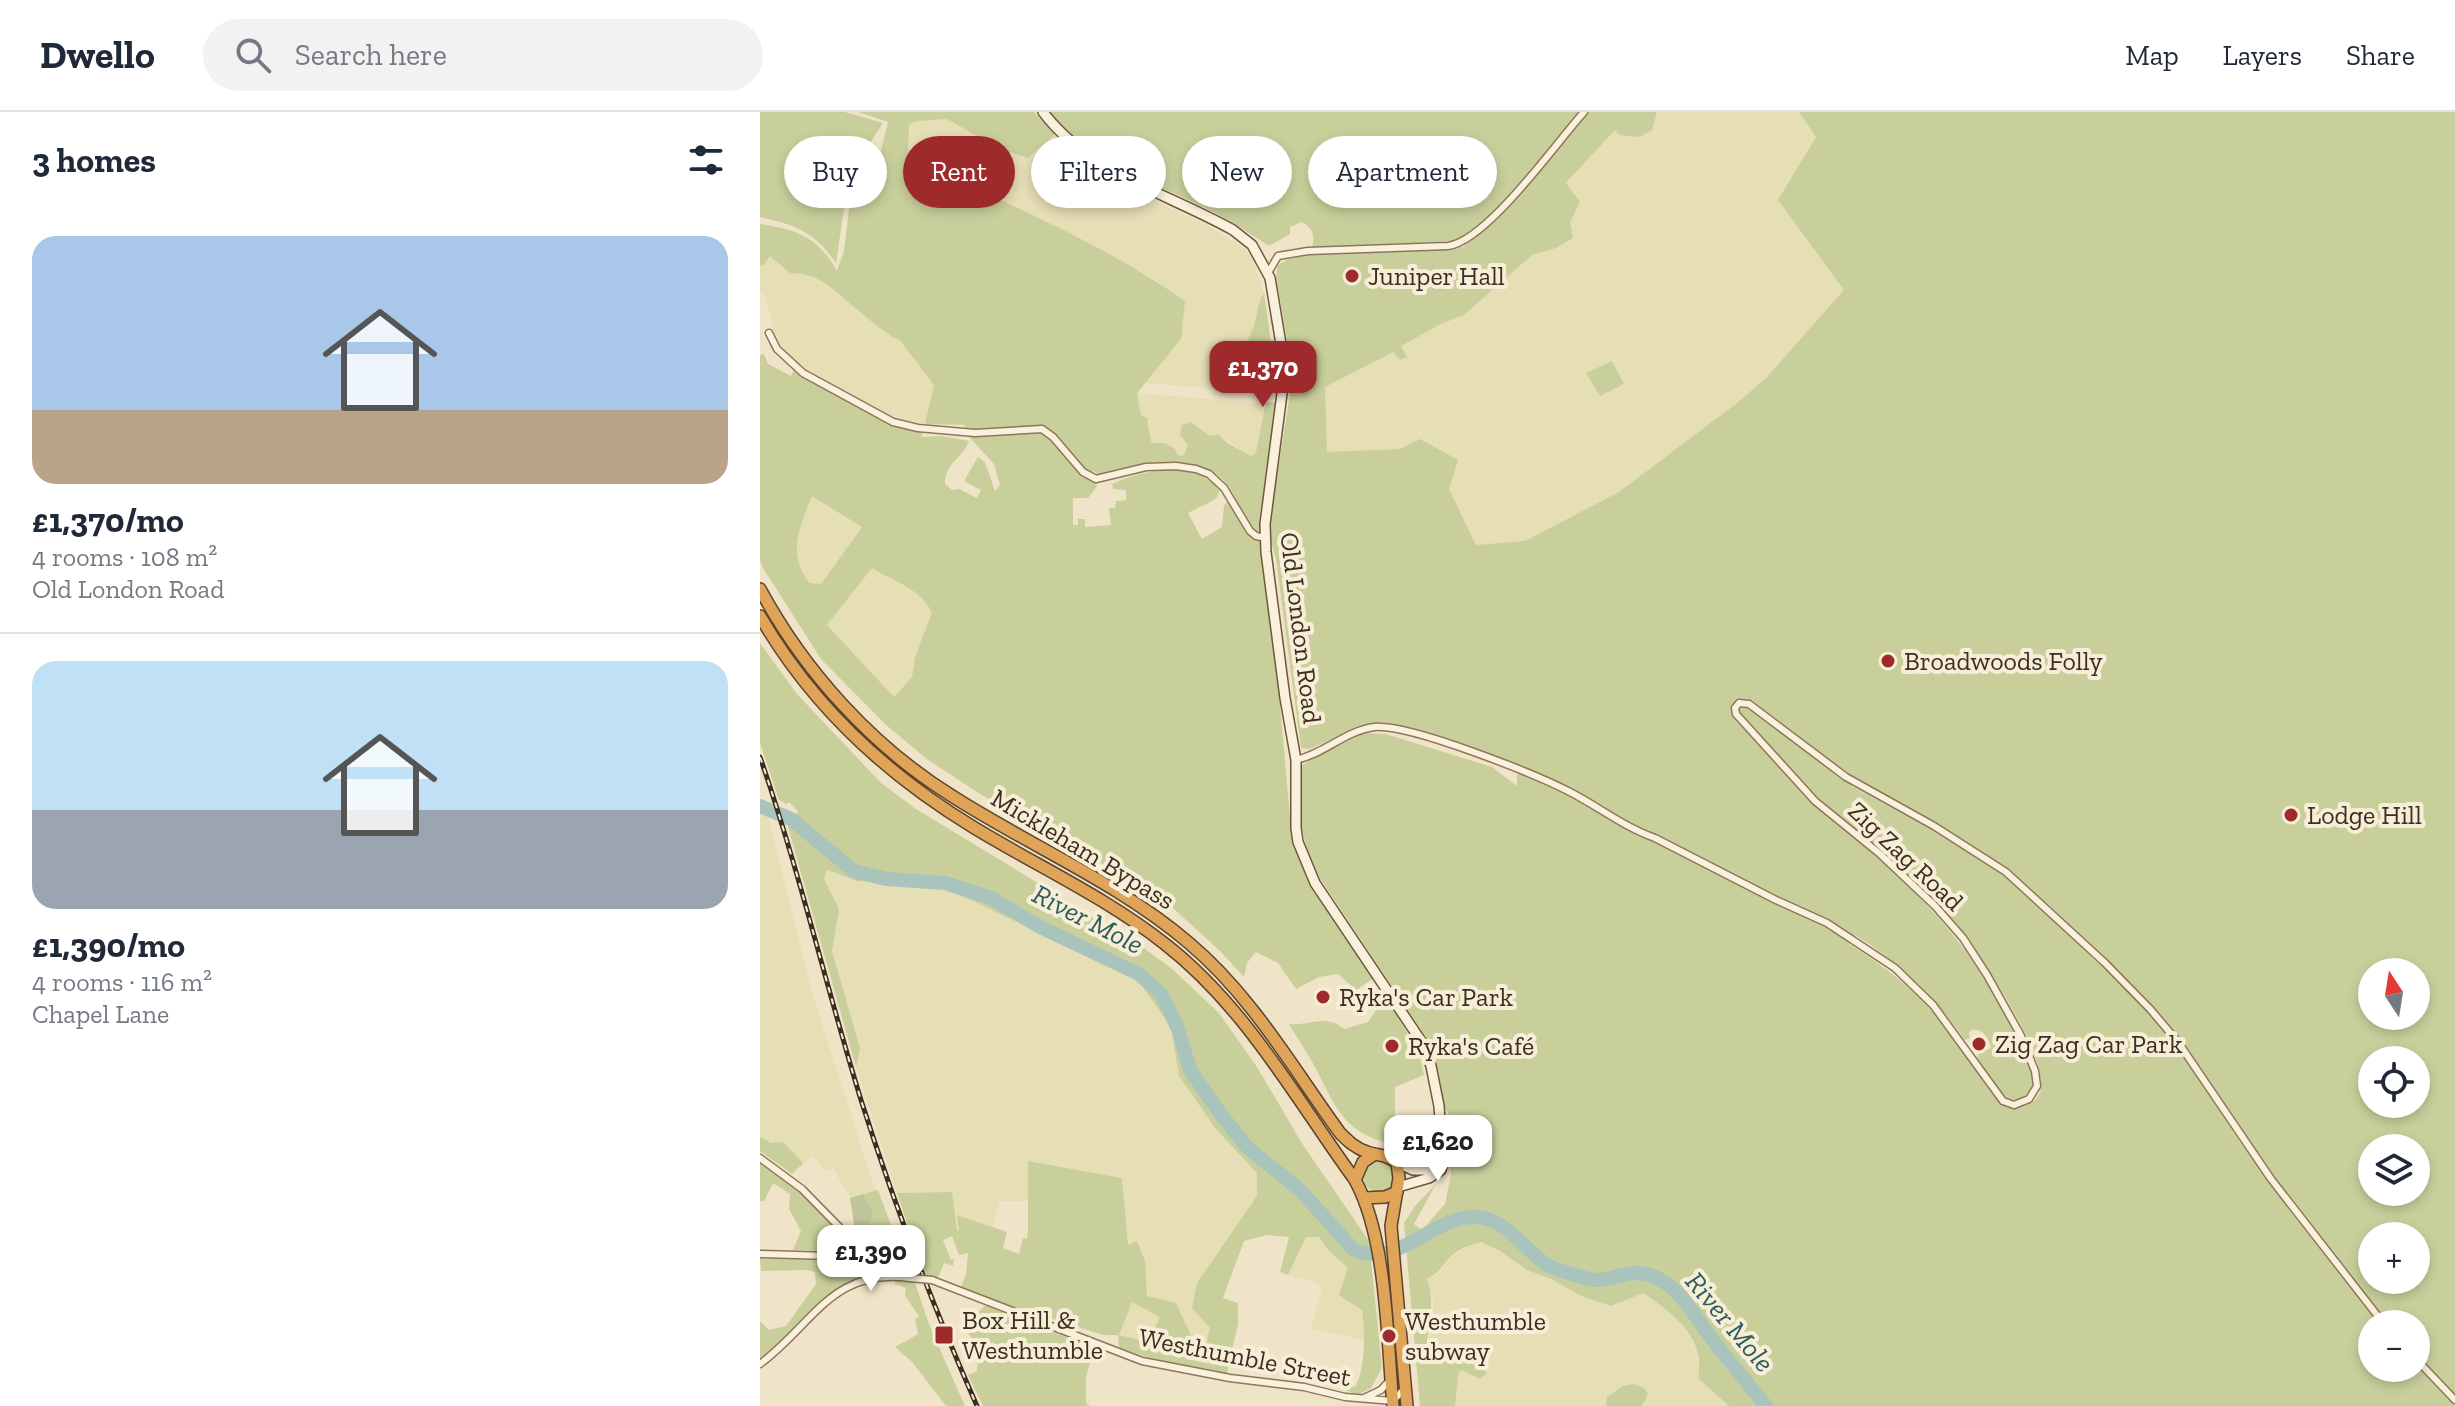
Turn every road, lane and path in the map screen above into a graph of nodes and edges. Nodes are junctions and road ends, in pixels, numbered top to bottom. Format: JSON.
{"nodes":[{"id":1,"x":1043,"y":112,"type":"edge"},
{"id":2,"x":1584,"y":112,"type":"edge"},
{"id":3,"x":1268,"y":273,"type":"junction"},
{"id":4,"x":769,"y":333,"type":"dead end"},
{"id":5,"x":1266,"y":538,"type":"junction"},
{"id":6,"x":760,"y":589,"type":"edge"},
{"id":7,"x":760,"y":616,"type":"edge"},
{"id":8,"x":1296,"y":760,"type":"junction"},
{"id":9,"x":1375,"y":1154,"type":"junction"},
{"id":10,"x":1441,"y":1154,"type":"junction"},
{"id":11,"x":760,"y":1158,"type":"edge"},
{"id":12,"x":1397,"y":1163,"type":"junction"},
{"id":13,"x":1355,"y":1180,"type":"junction"},
{"id":14,"x":1397,"y":1189,"type":"junction"},
{"id":15,"x":1364,"y":1198,"type":"junction"},
{"id":16,"x":760,"y":1254,"type":"edge"},
{"id":17,"x":887,"y":1274,"type":"junction"},
{"id":18,"x":896,"y":1276,"type":"junction"},
{"id":19,"x":2373,"y":1310,"type":"edge"},
{"id":20,"x":760,"y":1364,"type":"edge"},
{"id":21,"x":2430,"y":1374,"type":"edge"},
{"id":22,"x":1391,"y":1379,"type":"junction"},
{"id":23,"x":1406,"y":1386,"type":"junction"},
{"id":24,"x":1360,"y":1399,"type":"junction"},
{"id":25,"x":2455,"y":1400,"type":"edge"},
{"id":26,"x":1386,"y":1404,"type":"edge"},
{"id":27,"x":1407,"y":1406,"type":"edge"}],
"edges":[{"from":1,"to":3,"type":"main road","name":"Old London Road"},
{"from":2,"to":3,"type":"street"},
{"from":3,"to":5,"type":"main road","name":"Old London Road"},
{"from":4,"to":5,"type":"street"},
{"from":5,"to":8,"type":"main road","name":"Old London Road"},
{"from":6,"to":9,"type":"highway","name":"Mickleham Bypass"},
{"from":7,"to":13,"type":"highway","name":"Mickleham Bypass"},
{"from":8,"to":10,"type":"main road","name":"Old London Road"},
{"from":8,"to":19,"type":"street","name":"Zig Zag Road"},
{"from":9,"to":12,"type":"highway"},
{"from":9,"to":13,"type":"highway"},
{"from":10,"to":12,"type":"main road"},
{"from":10,"to":14,"type":"main road"},
{"from":11,"to":18,"type":"street"},
{"from":12,"to":14,"type":"highway"},
{"from":13,"to":15,"type":"highway"},
{"from":14,"to":15,"type":"highway"},
{"from":14,"to":23,"type":"highway"},
{"from":15,"to":22,"type":"highway"},
{"from":16,"to":17,"type":"street","name":"Westhumble Street"},
{"from":17,"to":18,"type":"street","name":"Westhumble Street"},
{"from":17,"to":20,"type":"street"},
{"from":18,"to":24,"type":"street","name":"Westhumble Street","bridge":true},
{"from":21,"to":25,"type":"street"},
{"from":22,"to":24,"type":"street","name":"Westhumble Street"},
{"from":22,"to":26,"type":"highway"},
{"from":23,"to":26,"type":"street"},
{"from":23,"to":27,"type":"highway"},
{"from":24,"to":26,"type":"street","name":"Westhumble Street"}]}
